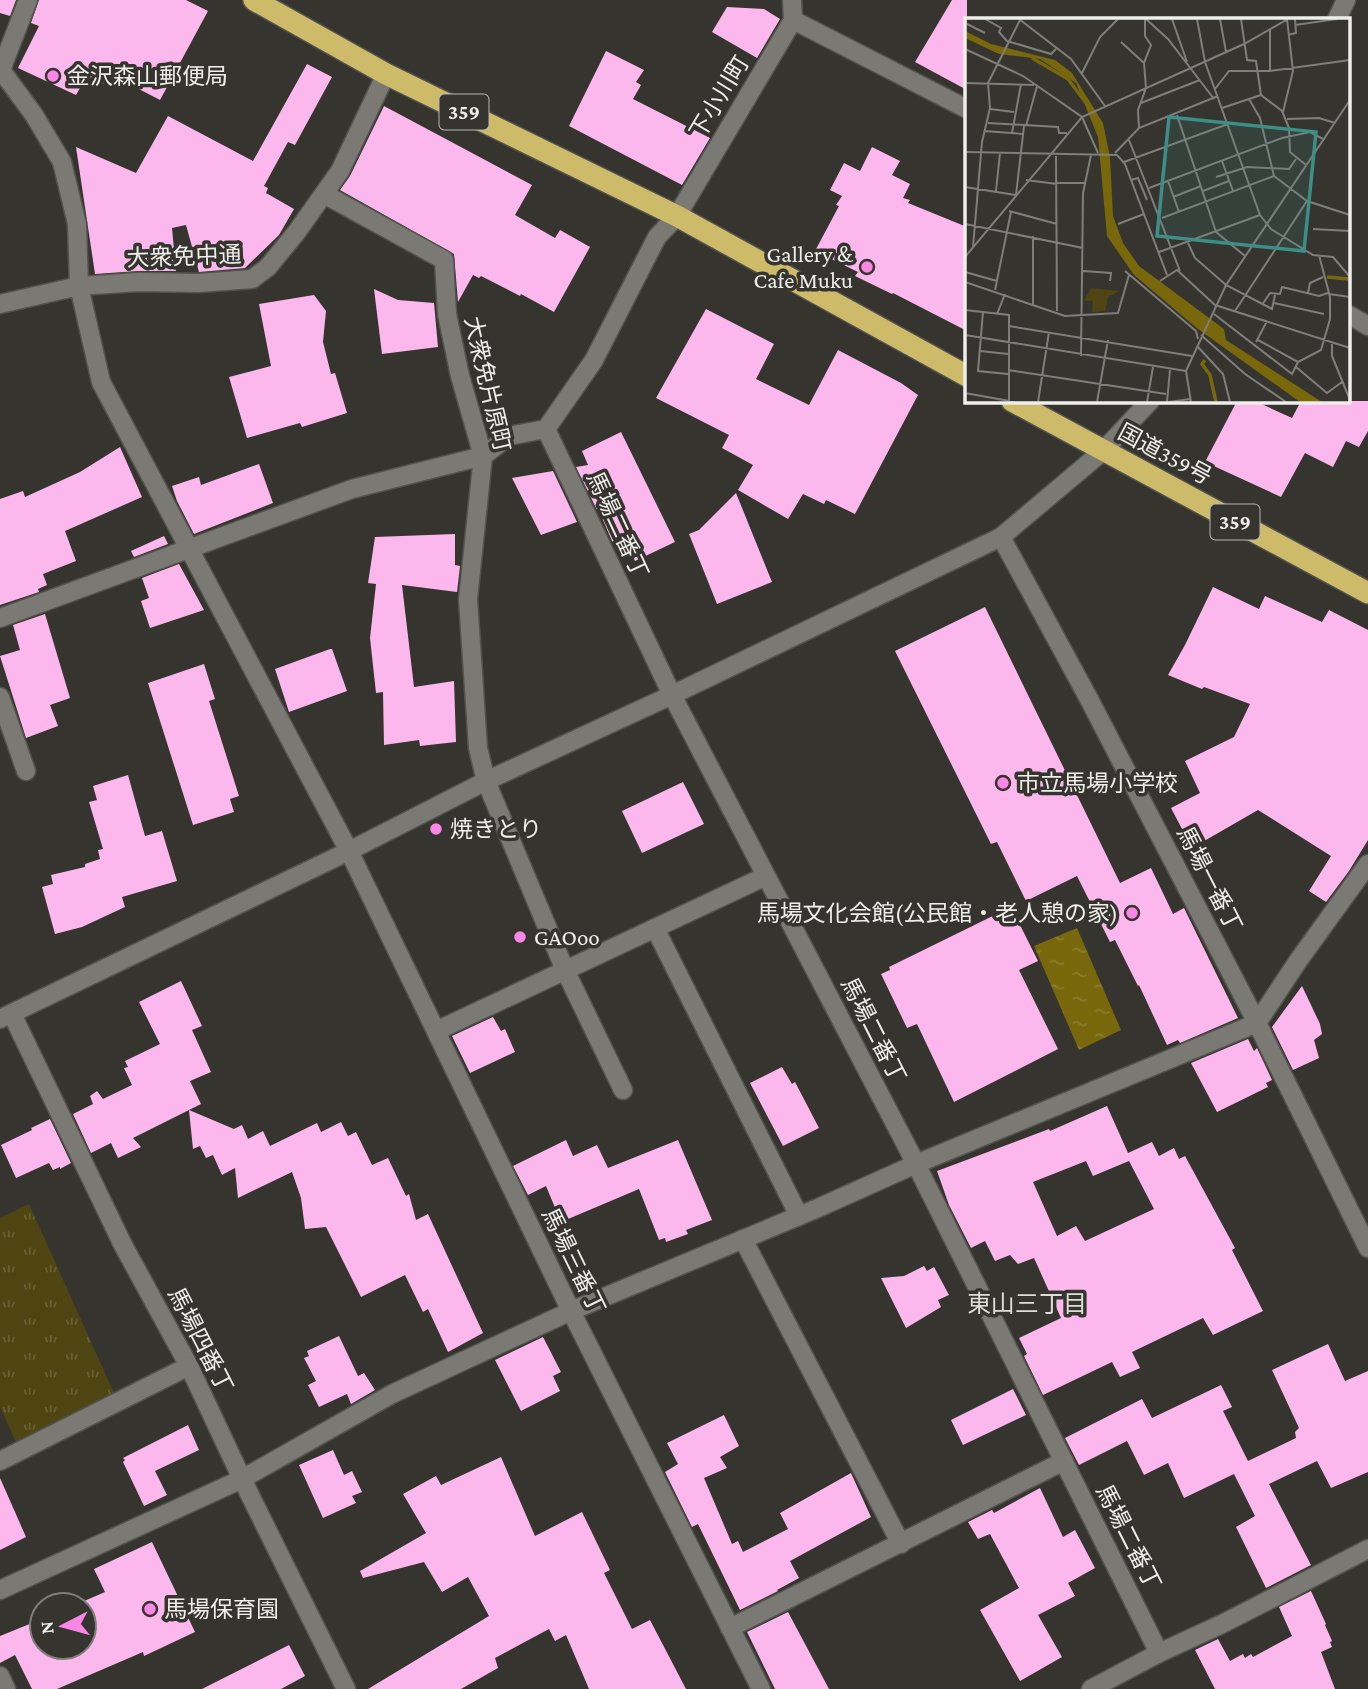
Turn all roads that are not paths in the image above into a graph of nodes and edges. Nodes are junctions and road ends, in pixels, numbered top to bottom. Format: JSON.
{"nodes":[{"id":1,"x":27,"y":0,"type":"edge"},
{"id":2,"x":254,"y":0,"type":"edge"},
{"id":3,"x":792,"y":0,"type":"edge"},
{"id":4,"x":1346,"y":0,"type":"edge"},
{"id":5,"x":1337,"y":18,"type":"edge"},
{"id":6,"x":793,"y":20,"type":"junction"},
{"id":7,"x":386,"y":74,"type":"junction"},
{"id":8,"x":965,"y":108,"type":"edge"},
{"id":9,"x":324,"y":194,"type":"junction"},
{"id":10,"x":677,"y":216,"type":"junction"},
{"id":11,"x":79,"y":286,"type":"junction"},
{"id":12,"x":0,"y":304,"type":"edge"},
{"id":13,"x":1350,"y":316,"type":"edge"},
{"id":14,"x":1368,"y":326,"type":"edge"},
{"id":15,"x":965,"y":375,"type":"edge"},
{"id":16,"x":1014,"y":402,"type":"edge"},
{"id":17,"x":1149,"y":402,"type":"edge"},
{"id":18,"x":546,"y":429,"type":"junction"},
{"id":19,"x":1103,"y":451,"type":"junction"},
{"id":20,"x":483,"y":456,"type":"junction"},
{"id":21,"x":1001,"y":537,"type":"junction"},
{"id":22,"x":189,"y":550,"type":"junction"},
{"id":23,"x":1368,"y":593,"type":"edge"},
{"id":24,"x":0,"y":618,"type":"edge"},
{"id":25,"x":672,"y":695,"type":"junction"},
{"id":26,"x":0,"y":697,"type":"edge"},
{"id":27,"x":26,"y":771,"type":"dead end"},
{"id":28,"x":486,"y":780,"type":"junction"},
{"id":29,"x":349,"y":851,"type":"junction"},
{"id":30,"x":1368,"y":863,"type":"edge"},
{"id":31,"x":766,"y":876,"type":"junction"},
{"id":32,"x":655,"y":928,"type":"junction"},
{"id":33,"x":565,"y":970,"type":"junction"},
{"id":34,"x":6,"y":1016,"type":"edge"},
{"id":35,"x":1257,"y":1023,"type":"junction"},
{"id":36,"x":436,"y":1031,"type":"junction"},
{"id":37,"x":623,"y":1090,"type":"dead end"},
{"id":38,"x":916,"y":1164,"type":"junction"},
{"id":39,"x":799,"y":1216,"type":"junction"},
{"id":40,"x":743,"y":1238,"type":"junction"},
{"id":41,"x":1368,"y":1248,"type":"edge"},
{"id":42,"x":571,"y":1311,"type":"junction"},
{"id":43,"x":188,"y":1366,"type":"junction"},
{"id":44,"x":0,"y":1461,"type":"edge"},
{"id":45,"x":1064,"y":1461,"type":"junction"},
{"id":46,"x":242,"y":1479,"type":"junction"},
{"id":47,"x":901,"y":1544,"type":"junction"},
{"id":48,"x":1368,"y":1549,"type":"edge"},
{"id":49,"x":0,"y":1590,"type":"edge"},
{"id":50,"x":730,"y":1628,"type":"junction"},
{"id":51,"x":1159,"y":1653,"type":"junction"},
{"id":52,"x":0,"y":1676,"type":"edge"},
{"id":53,"x":6,"y":1689,"type":"edge"},
{"id":54,"x":346,"y":1689,"type":"edge"},
{"id":55,"x":761,"y":1689,"type":"edge"},
{"id":56,"x":1091,"y":1689,"type":"edge"}],
"edges":[{"from":1,"to":11,"type":"street","name":"馬場三番丁"},
{"from":2,"to":7,"type":"highway","number":"359"},
{"from":3,"to":6,"type":"street"},
{"from":4,"to":5,"type":"street"},
{"from":6,"to":8,"type":"street"},
{"from":6,"to":10,"type":"street","name":"下小川町"},
{"from":7,"to":9,"type":"street","name":"大衆免中通"},
{"from":7,"to":10,"type":"highway","number":"359"},
{"from":9,"to":11,"type":"street","name":"大衆免中通"},
{"from":9,"to":20,"type":"street","name":"大衆免片原町"},
{"from":10,"to":15,"type":"highway","number":"359"},
{"from":10,"to":18,"type":"street","name":"下小川町"},
{"from":11,"to":12,"type":"street","name":"大衆免中通"},
{"from":11,"to":22,"type":"street","name":"馬場三番丁"},
{"from":13,"to":14,"type":"street"},
{"from":16,"to":19,"type":"highway","name":"国道359号","number":"359"},
{"from":17,"to":19,"type":"street"},
{"from":18,"to":20,"type":"street"},
{"from":18,"to":25,"type":"street","name":"馬場二番丁"},
{"from":19,"to":21,"type":"street"},
{"from":19,"to":23,"type":"highway","name":"国道359号","number":"359"},
{"from":20,"to":22,"type":"street"},
{"from":20,"to":28,"type":"street","name":"大衆免片原町"},
{"from":21,"to":25,"type":"street"},
{"from":21,"to":35,"type":"street","name":"馬場一番丁"},
{"from":22,"to":24,"type":"street"},
{"from":22,"to":29,"type":"street","name":"馬場三番丁"},
{"from":25,"to":28,"type":"street"},
{"from":25,"to":31,"type":"street","name":"馬場二番丁"},
{"from":26,"to":27,"type":"street"},
{"from":28,"to":29,"type":"street"},
{"from":28,"to":33,"type":"street","name":"大衆免片原町"},
{"from":29,"to":34,"type":"street"},
{"from":29,"to":36,"type":"street","name":"馬場三番丁"},
{"from":30,"to":35,"type":"street"},
{"from":31,"to":32,"type":"street"},
{"from":31,"to":38,"type":"street","name":"馬場二番丁"},
{"from":32,"to":33,"type":"street"},
{"from":32,"to":39,"type":"street"},
{"from":33,"to":36,"type":"street"},
{"from":33,"to":37,"type":"street","name":"大衆免片原町"},
{"from":34,"to":43,"type":"street","name":"馬場四番丁"},
{"from":35,"to":38,"type":"street"},
{"from":35,"to":41,"type":"street","name":"馬場一番丁"},
{"from":36,"to":42,"type":"street","name":"馬場三番丁"},
{"from":38,"to":39,"type":"street"},
{"from":38,"to":45,"type":"street","name":"馬場二番丁"},
{"from":39,"to":40,"type":"street"},
{"from":40,"to":42,"type":"street"},
{"from":40,"to":47,"type":"street"},
{"from":42,"to":46,"type":"street"},
{"from":42,"to":50,"type":"street","name":"馬場三番丁"},
{"from":43,"to":44,"type":"street"},
{"from":43,"to":46,"type":"street","name":"馬場四番丁"},
{"from":45,"to":47,"type":"street"},
{"from":45,"to":51,"type":"street","name":"馬場二番丁"},
{"from":46,"to":49,"type":"street"},
{"from":46,"to":54,"type":"street","name":"馬場四番丁"},
{"from":47,"to":50,"type":"street"},
{"from":48,"to":51,"type":"street"},
{"from":50,"to":55,"type":"street","name":"馬場三番丁"},
{"from":51,"to":56,"type":"street"},
{"from":52,"to":53,"type":"street"}]}
